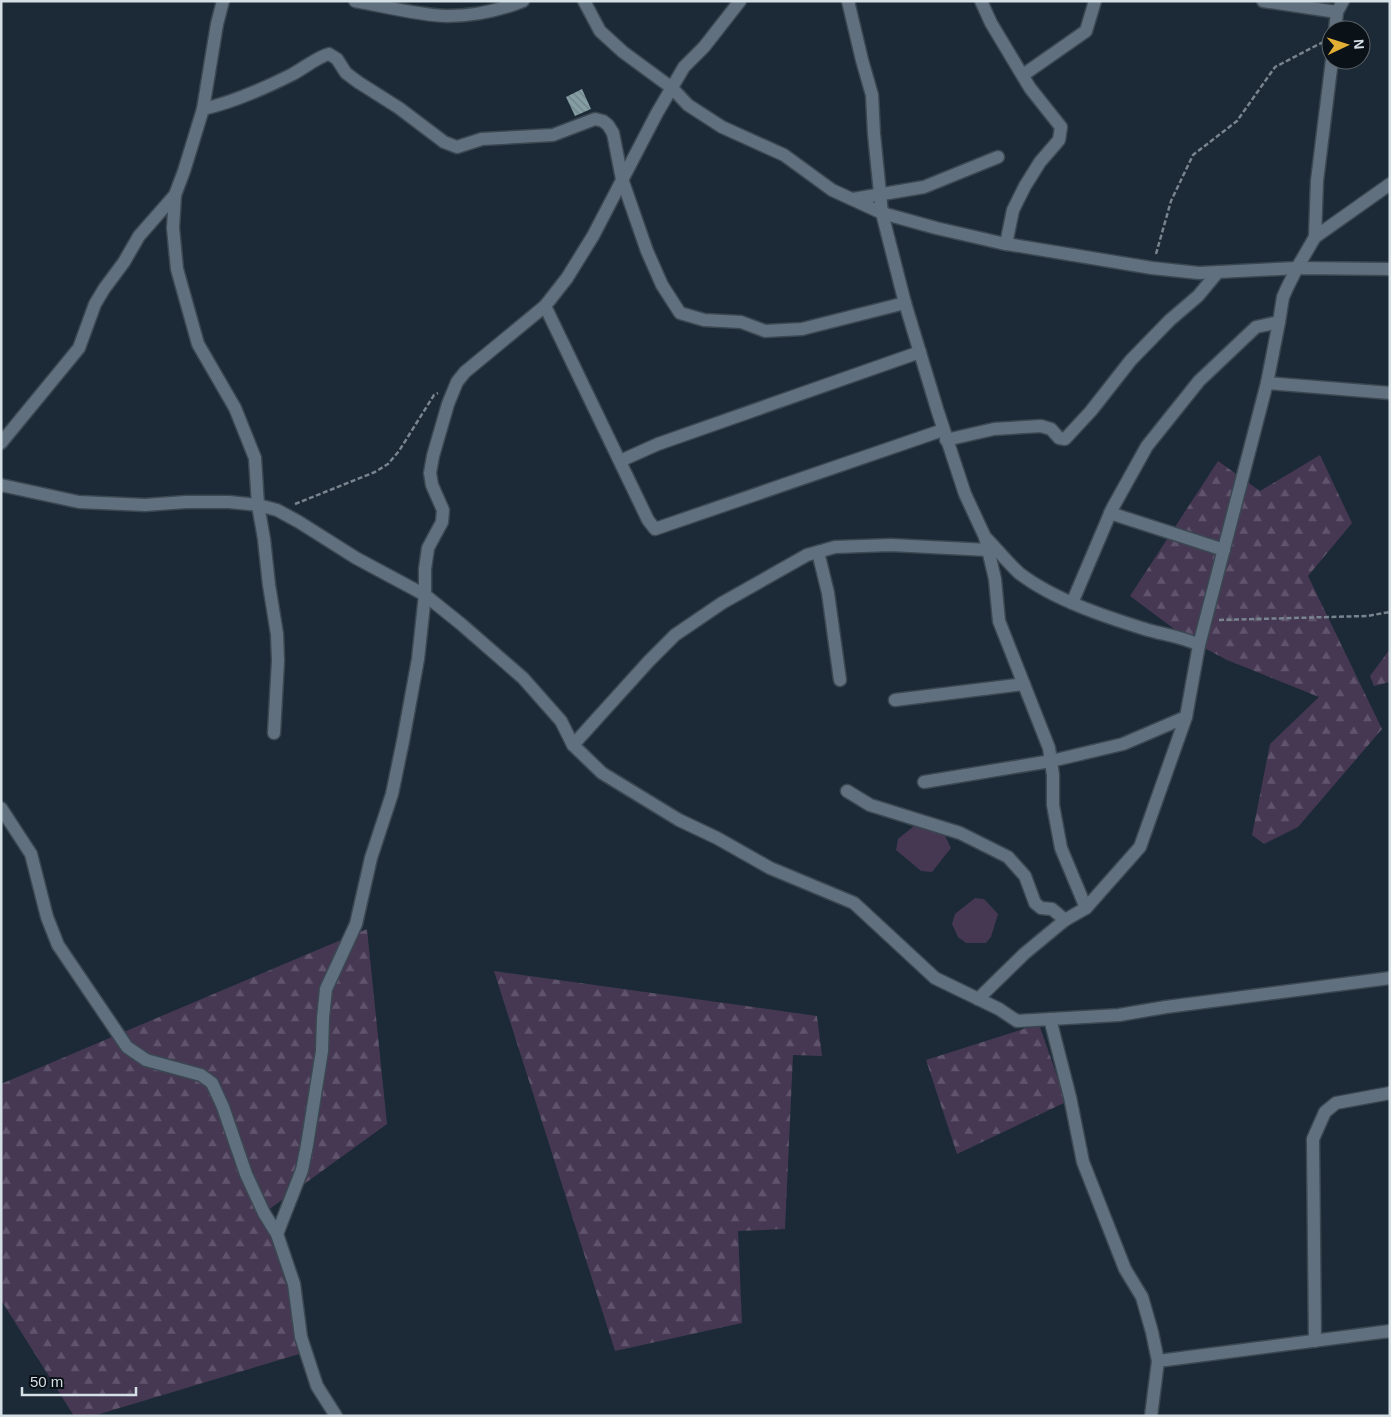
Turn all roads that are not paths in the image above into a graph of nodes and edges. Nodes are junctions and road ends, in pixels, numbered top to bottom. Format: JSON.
{"nodes":[{"id":1,"x":223,"y":1,"type":"edge"},
{"id":2,"x":355,"y":1,"type":"edge"},
{"id":3,"x":523,"y":1,"type":"edge"},
{"id":4,"x":584,"y":1,"type":"edge"},
{"id":5,"x":740,"y":1,"type":"edge"},
{"id":6,"x":848,"y":1,"type":"edge"},
{"id":7,"x":981,"y":1,"type":"edge"},
{"id":8,"x":1095,"y":1,"type":"edge"},
{"id":9,"x":1264,"y":1,"type":"edge"},
{"id":10,"x":1340,"y":7,"type":"edge"},
{"id":11,"x":1337,"y":20,"type":"edge"},
{"id":12,"x":1331,"y":70,"type":"edge"},
{"id":13,"x":1023,"y":75,"type":"junction"},
{"id":14,"x":672,"y":88,"type":"junction"},
{"id":15,"x":203,"y":109,"type":"junction"},
{"id":16,"x":998,"y":157,"type":"dead end"},
{"id":17,"x":622,"y":180,"type":"junction"},
{"id":18,"x":1390,"y":184,"type":"edge"},
{"id":19,"x":175,"y":195,"type":"junction"},
{"id":20,"x":880,"y":195,"type":"junction"},
{"id":21,"x":852,"y":199,"type":"junction"},
{"id":22,"x":882,"y":213,"type":"junction"},
{"id":23,"x":1316,"y":237,"type":"junction"},
{"id":24,"x":1006,"y":244,"type":"junction"},
{"id":25,"x":1297,"y":268,"type":"junction"},
{"id":26,"x":1390,"y":268,"type":"edge"},
{"id":27,"x":1218,"y":272,"type":"junction"},
{"id":28,"x":905,"y":303,"type":"junction"},
{"id":29,"x":545,"y":306,"type":"junction"},
{"id":30,"x":1279,"y":322,"type":"junction"},
{"id":31,"x":920,"y":352,"type":"junction"},
{"id":32,"x":1267,"y":383,"type":"junction"},
{"id":33,"x":1390,"y":393,"type":"edge"},
{"id":34,"x":945,"y":435,"type":"junction"},
{"id":35,"x":1,"y":443,"type":"edge"},
{"id":36,"x":620,"y":461,"type":"junction"},
{"id":37,"x":1,"y":485,"type":"edge"},
{"id":38,"x":258,"y":505,"type":"junction"},
{"id":39,"x":1110,"y":513,"type":"junction"},
{"id":40,"x":985,"y":536,"type":"junction"},
{"id":41,"x":988,"y":550,"type":"junction"},
{"id":42,"x":1224,"y":550,"type":"junction"},
{"id":43,"x":818,"y":552,"type":"junction"},
{"id":44,"x":425,"y":595,"type":"junction"},
{"id":45,"x":1072,"y":603,"type":"junction"},
{"id":46,"x":1199,"y":645,"type":"junction"},
{"id":47,"x":840,"y":680,"type":"dead end"},
{"id":48,"x":1024,"y":684,"type":"junction"},
{"id":49,"x":895,"y":700,"type":"dead end"},
{"id":50,"x":1186,"y":717,"type":"junction"},
{"id":51,"x":274,"y":733,"type":"dead end"},
{"id":52,"x":573,"y":745,"type":"junction"},
{"id":53,"x":1051,"y":761,"type":"junction"},
{"id":54,"x":924,"y":782,"type":"dead end"},
{"id":55,"x":847,"y":791,"type":"dead end"},
{"id":56,"x":1,"y":808,"type":"edge"},
{"id":57,"x":1086,"y":908,"type":"junction"},
{"id":58,"x":1065,"y":920,"type":"junction"},
{"id":59,"x":1390,"y":978,"type":"edge"},
{"id":60,"x":978,"y":999,"type":"junction"},
{"id":61,"x":1050,"y":1019,"type":"junction"},
{"id":62,"x":1390,"y":1093,"type":"edge"},
{"id":63,"x":277,"y":1234,"type":"junction"},
{"id":64,"x":1390,"y":1332,"type":"edge"},
{"id":65,"x":1315,"y":1341,"type":"junction"},
{"id":66,"x":1158,"y":1361,"type":"junction"},
{"id":67,"x":336,"y":1416,"type":"edge"},
{"id":68,"x":1151,"y":1416,"type":"edge"}],
"edges":[{"from":1,"to":15,"type":"street"},
{"from":2,"to":3,"type":"street"},
{"from":4,"to":14,"type":"street"},
{"from":5,"to":14,"type":"street"},
{"from":6,"to":20,"type":"street"},
{"from":7,"to":13,"type":"street"},
{"from":8,"to":13,"type":"street"},
{"from":9,"to":10,"type":"street"},
{"from":10,"to":11,"type":"street"},
{"from":12,"to":23,"type":"street"},
{"from":13,"to":24,"type":"street"},
{"from":14,"to":17,"type":"street"},
{"from":14,"to":21,"type":"street"},
{"from":15,"to":17,"type":"street"},
{"from":15,"to":19,"type":"street"},
{"from":16,"to":20,"type":"street"},
{"from":17,"to":28,"type":"street"},
{"from":17,"to":29,"type":"street"},
{"from":18,"to":23,"type":"street"},
{"from":19,"to":35,"type":"street"},
{"from":19,"to":38,"type":"street"},
{"from":20,"to":21,"type":"street"},
{"from":20,"to":22,"type":"street"},
{"from":21,"to":22,"type":"street"},
{"from":22,"to":24,"type":"street"},
{"from":22,"to":28,"type":"street"},
{"from":23,"to":25,"type":"street"},
{"from":24,"to":27,"type":"street"},
{"from":25,"to":26,"type":"street"},
{"from":25,"to":27,"type":"street"},
{"from":25,"to":30,"type":"street"},
{"from":27,"to":34,"type":"street"},
{"from":28,"to":31,"type":"street"},
{"from":29,"to":36,"type":"street"},
{"from":29,"to":44,"type":"street"},
{"from":30,"to":32,"type":"street"},
{"from":30,"to":39,"type":"street"},
{"from":31,"to":34,"type":"street"},
{"from":31,"to":36,"type":"street"},
{"from":32,"to":33,"type":"street"},
{"from":32,"to":42,"type":"street"},
{"from":34,"to":36,"type":"street"},
{"from":34,"to":40,"type":"street"},
{"from":37,"to":38,"type":"street"},
{"from":38,"to":44,"type":"street"},
{"from":38,"to":51,"type":"street"},
{"from":39,"to":42,"type":"street"},
{"from":39,"to":45,"type":"street"},
{"from":40,"to":41,"type":"street"},
{"from":40,"to":45,"type":"street"},
{"from":41,"to":43,"type":"street"},
{"from":41,"to":48,"type":"street"},
{"from":42,"to":46,"type":"street"},
{"from":43,"to":47,"type":"street"},
{"from":43,"to":52,"type":"street"},
{"from":44,"to":52,"type":"street"},
{"from":44,"to":63,"type":"street"},
{"from":45,"to":46,"type":"street"},
{"from":46,"to":50,"type":"street"},
{"from":48,"to":49,"type":"street"},
{"from":48,"to":53,"type":"street"},
{"from":50,"to":53,"type":"street"},
{"from":50,"to":57,"type":"street"},
{"from":52,"to":60,"type":"street"},
{"from":53,"to":54,"type":"street"},
{"from":53,"to":57,"type":"street"},
{"from":55,"to":58,"type":"street"},
{"from":56,"to":63,"type":"street"},
{"from":57,"to":58,"type":"street"},
{"from":58,"to":60,"type":"street"},
{"from":59,"to":61,"type":"street"},
{"from":60,"to":61,"type":"street"},
{"from":61,"to":66,"type":"street"},
{"from":62,"to":65,"type":"street"},
{"from":63,"to":67,"type":"street"},
{"from":64,"to":65,"type":"street"},
{"from":65,"to":66,"type":"street"},
{"from":66,"to":68,"type":"street"}]}
